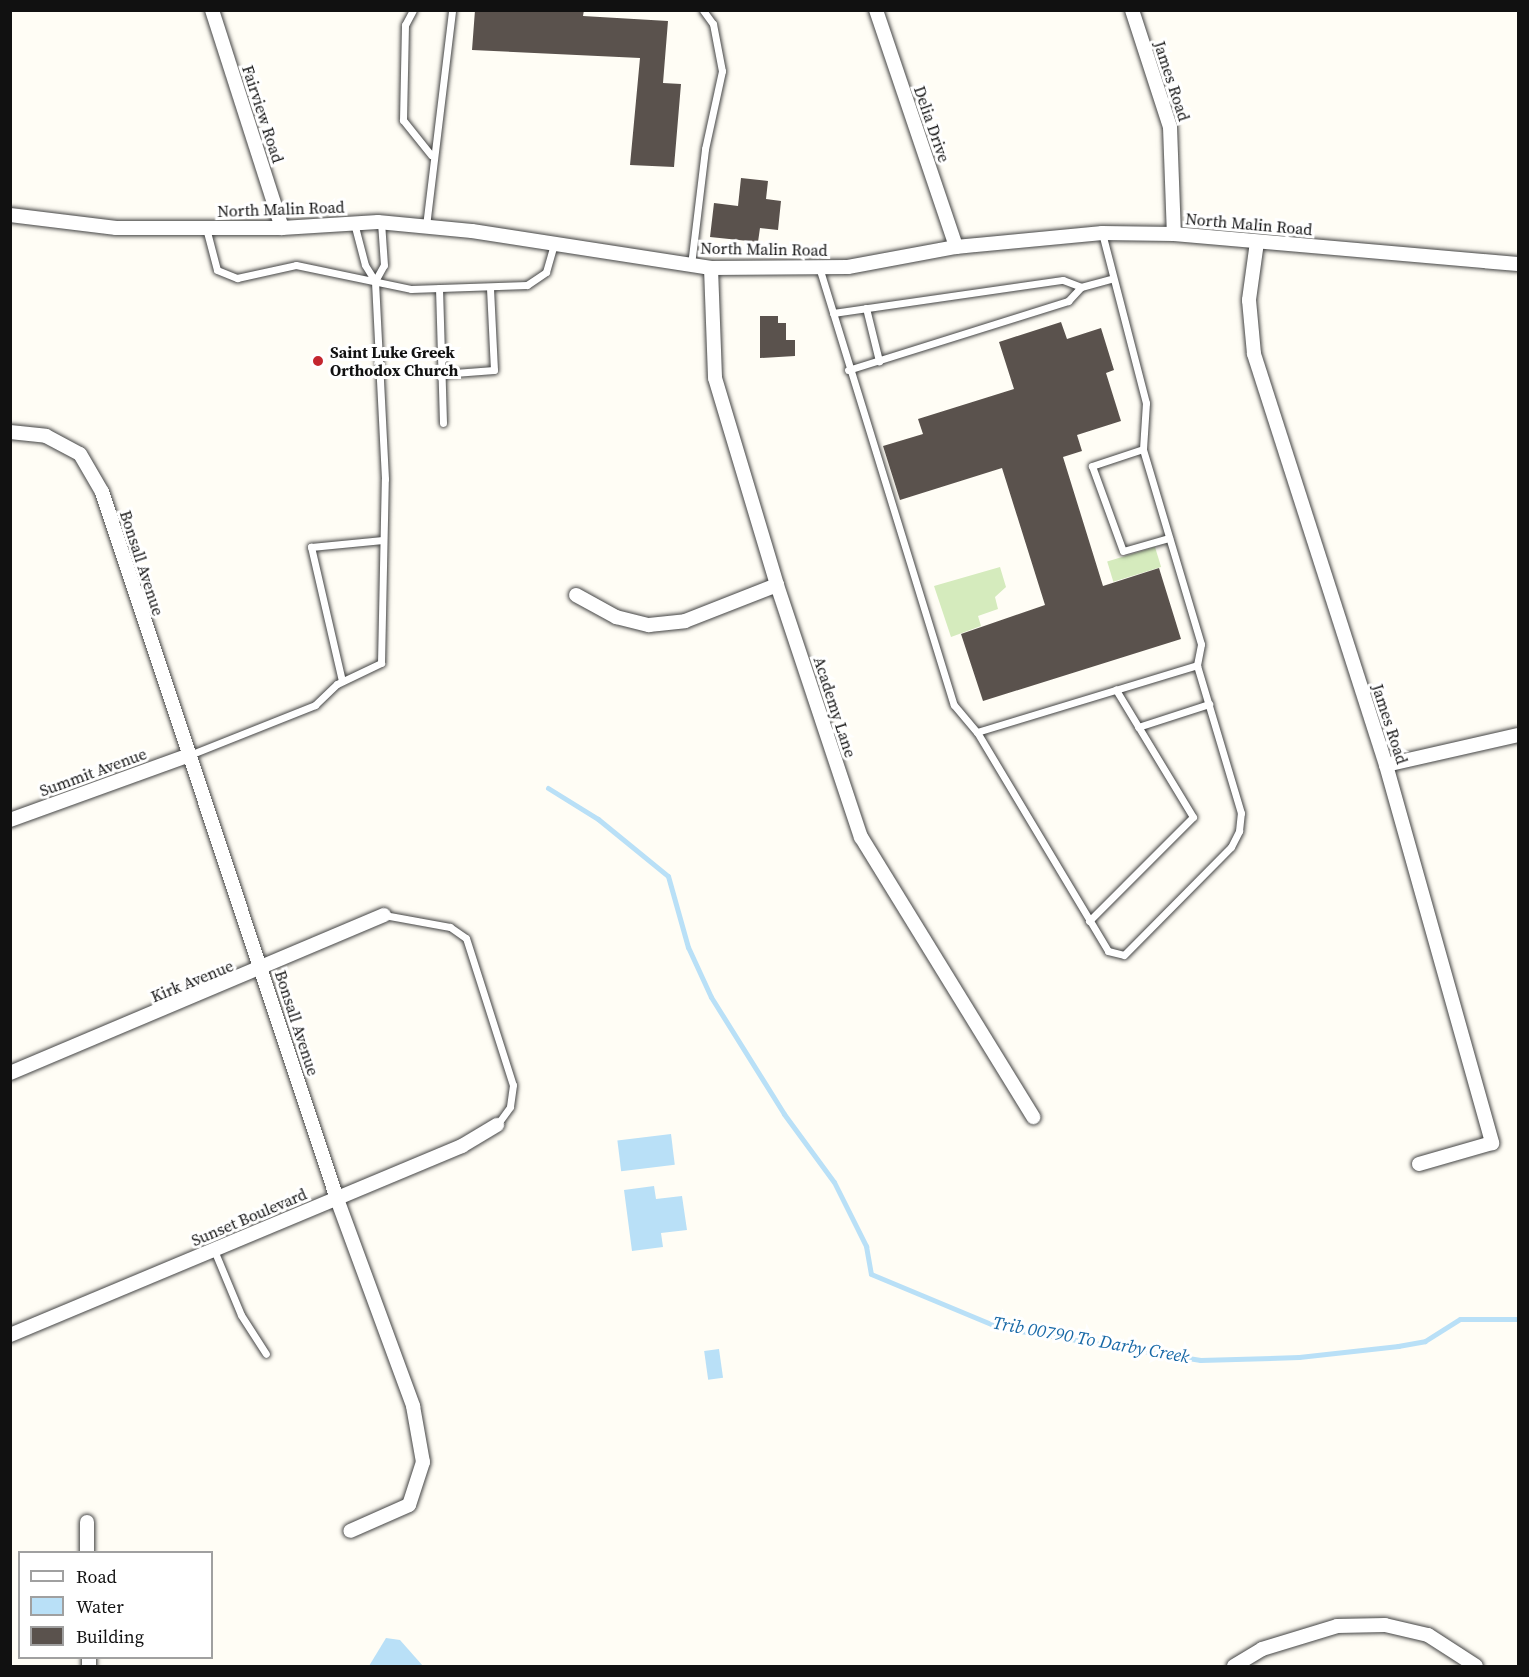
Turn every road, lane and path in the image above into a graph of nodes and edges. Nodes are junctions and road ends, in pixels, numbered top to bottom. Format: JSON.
{"nodes":[{"id":1,"x":212,"y":10,"type":"edge"},
{"id":2,"x":413,"y":10,"type":"edge"},
{"id":3,"x":452,"y":10,"type":"edge"},
{"id":4,"x":703,"y":10,"type":"edge"},
{"id":5,"x":876,"y":10,"type":"edge"},
{"id":6,"x":1132,"y":10,"type":"edge"},
{"id":7,"x":431,"y":155,"type":"junction"},
{"id":8,"x":10,"y":215,"type":"edge"},
{"id":9,"x":381,"y":222,"type":"junction"},
{"id":10,"x":354,"y":223,"type":"junction"},
{"id":11,"x":426,"y":226,"type":"junction"},
{"id":12,"x":206,"y":228,"type":"junction"},
{"id":13,"x":282,"y":228,"type":"junction"},
{"id":14,"x":1102,"y":233,"type":"junction"},
{"id":15,"x":1174,"y":234,"type":"junction"},
{"id":16,"x":1257,"y":242,"type":"junction"},
{"id":17,"x":554,"y":244,"type":"junction"},
{"id":18,"x":956,"y":248,"type":"junction"},
{"id":19,"x":1518,"y":264,"type":"edge"},
{"id":20,"x":691,"y":265,"type":"junction"},
{"id":21,"x":819,"y":267,"type":"junction"},
{"id":22,"x":711,"y":268,"type":"junction"},
{"id":23,"x":1111,"y":279,"type":"junction"},
{"id":24,"x":375,"y":280,"type":"junction"},
{"id":25,"x":490,"y":286,"type":"junction"},
{"id":26,"x":1081,"y":286,"type":"junction"},
{"id":27,"x":439,"y":288,"type":"junction"},
{"id":28,"x":866,"y":309,"type":"junction"},
{"id":29,"x":833,"y":313,"type":"junction"},
{"id":30,"x":879,"y":360,"type":"junction"},
{"id":31,"x":848,"y":370,"type":"junction"},
{"id":32,"x":441,"y":374,"type":"junction"},
{"id":33,"x":443,"y":423,"type":"dead end"},
{"id":34,"x":10,"y":432,"type":"edge"},
{"id":35,"x":1143,"y":449,"type":"junction"},
{"id":36,"x":1169,"y":538,"type":"junction"},
{"id":37,"x":383,"y":540,"type":"junction"},
{"id":38,"x":777,"y":585,"type":"junction"},
{"id":39,"x":576,"y":595,"type":"dead end"},
{"id":40,"x":1197,"y":665,"type":"junction"},
{"id":41,"x":342,"y":681,"type":"junction"},
{"id":42,"x":1116,"y":690,"type":"junction"},
{"id":43,"x":1209,"y":704,"type":"junction"},
{"id":44,"x":1138,"y":727,"type":"junction"},
{"id":45,"x":977,"y":732,"type":"junction"},
{"id":46,"x":1518,"y":735,"type":"edge"},
{"id":47,"x":187,"y":756,"type":"junction"},
{"id":48,"x":1386,"y":765,"type":"junction"},
{"id":49,"x":10,"y":820,"type":"edge"},
{"id":50,"x":384,"y":915,"type":"joint"},
{"id":51,"x":1089,"y":921,"type":"junction"},
{"id":52,"x":262,"y":970,"type":"junction"},
{"id":53,"x":10,"y":1073,"type":"edge"},
{"id":54,"x":1033,"y":1117,"type":"dead end"},
{"id":55,"x":497,"y":1125,"type":"joint"},
{"id":56,"x":1419,"y":1164,"type":"dead end"},
{"id":57,"x":337,"y":1199,"type":"junction"},
{"id":58,"x":214,"y":1250,"type":"junction"},
{"id":59,"x":10,"y":1335,"type":"edge"},
{"id":60,"x":266,"y":1354,"type":"dead end"},
{"id":61,"x":87,"y":1522,"type":"dead end"},
{"id":62,"x":350,"y":1531,"type":"dead end"},
{"id":63,"x":87,"y":1551,"type":"edge"},
{"id":64,"x":1234,"y":1666,"type":"edge"},
{"id":65,"x":1476,"y":1666,"type":"edge"}],
"edges":[{"from":1,"to":13,"type":"street","name":"Fairview Road"},
{"from":2,"to":7,"type":"lane"},
{"from":3,"to":7,"type":"lane"},
{"from":4,"to":20,"type":"lane"},
{"from":5,"to":18,"type":"street","name":"Delia Drive"},
{"from":6,"to":15,"type":"street","name":"James Road"},
{"from":7,"to":11,"type":"lane"},
{"from":8,"to":12,"type":"street","name":"North Malin Road"},
{"from":9,"to":10,"type":"street","name":"North Malin Road"},
{"from":9,"to":11,"type":"street","name":"North Malin Road"},
{"from":9,"to":24,"type":"lane"},
{"from":10,"to":13,"type":"street","name":"North Malin Road"},
{"from":10,"to":24,"type":"lane"},
{"from":11,"to":17,"type":"street","name":"North Malin Road"},
{"from":12,"to":13,"type":"street","name":"North Malin Road"},
{"from":12,"to":24,"type":"lane"},
{"from":14,"to":15,"type":"street","name":"North Malin Road"},
{"from":14,"to":18,"type":"street","name":"North Malin Road"},
{"from":14,"to":23,"type":"lane"},
{"from":15,"to":16,"type":"street","name":"North Malin Road"},
{"from":16,"to":19,"type":"street","name":"North Malin Road"},
{"from":16,"to":48,"type":"street","name":"James Road"},
{"from":17,"to":20,"type":"street","name":"North Malin Road"},
{"from":17,"to":25,"type":"lane"},
{"from":18,"to":21,"type":"street","name":"North Malin Road"},
{"from":20,"to":22,"type":"street","name":"North Malin Road"},
{"from":21,"to":22,"type":"street","name":"North Malin Road"},
{"from":21,"to":29,"type":"lane"},
{"from":22,"to":38,"type":"street","name":"Academy Lane"},
{"from":23,"to":26,"type":"lane"},
{"from":23,"to":35,"type":"lane"},
{"from":24,"to":27,"type":"lane"},
{"from":24,"to":37,"type":"lane"},
{"from":25,"to":27,"type":"lane"},
{"from":25,"to":32,"type":"lane"},
{"from":26,"to":28,"type":"lane"},
{"from":26,"to":30,"type":"lane"},
{"from":27,"to":32,"type":"lane"},
{"from":28,"to":29,"type":"lane"},
{"from":28,"to":30,"type":"lane"},
{"from":29,"to":31,"type":"lane"},
{"from":30,"to":31,"type":"lane"},
{"from":31,"to":45,"type":"lane"},
{"from":32,"to":33,"type":"lane"},
{"from":34,"to":47,"type":"street","name":"Bonsall Avenue"},
{"from":35,"to":36,"type":"lane"},
{"from":35,"to":36,"type":"lane"},
{"from":36,"to":40,"type":"lane"},
{"from":37,"to":41,"type":"lane"},
{"from":37,"to":41,"type":"lane"},
{"from":38,"to":39,"type":"street"},
{"from":38,"to":54,"type":"street","name":"Academy Lane"},
{"from":40,"to":42,"type":"lane"},
{"from":40,"to":43,"type":"lane"},
{"from":41,"to":47,"type":"lane"},
{"from":42,"to":44,"type":"lane"},
{"from":42,"to":45,"type":"lane"},
{"from":43,"to":44,"type":"lane"},
{"from":43,"to":51,"type":"lane"},
{"from":44,"to":51,"type":"lane"},
{"from":45,"to":51,"type":"lane"},
{"from":46,"to":48,"type":"street"},
{"from":47,"to":49,"type":"street","name":"Summit Avenue"},
{"from":47,"to":52,"type":"street","name":"Bonsall Avenue"},
{"from":48,"to":56,"type":"street","name":"James Road"},
{"from":50,"to":52,"type":"street","name":"Kirk Avenue"},
{"from":50,"to":55,"type":"lane"},
{"from":52,"to":53,"type":"street","name":"Kirk Avenue"},
{"from":52,"to":57,"type":"street","name":"Bonsall Avenue"},
{"from":55,"to":57,"type":"street","name":"Sunset Boulevard"},
{"from":57,"to":58,"type":"street","name":"Sunset Boulevard"},
{"from":57,"to":62,"type":"street","name":"Bonsall Avenue"},
{"from":58,"to":59,"type":"street","name":"Sunset Boulevard"},
{"from":58,"to":60,"type":"lane"},
{"from":61,"to":63,"type":"street"},
{"from":64,"to":65,"type":"street"}]}
